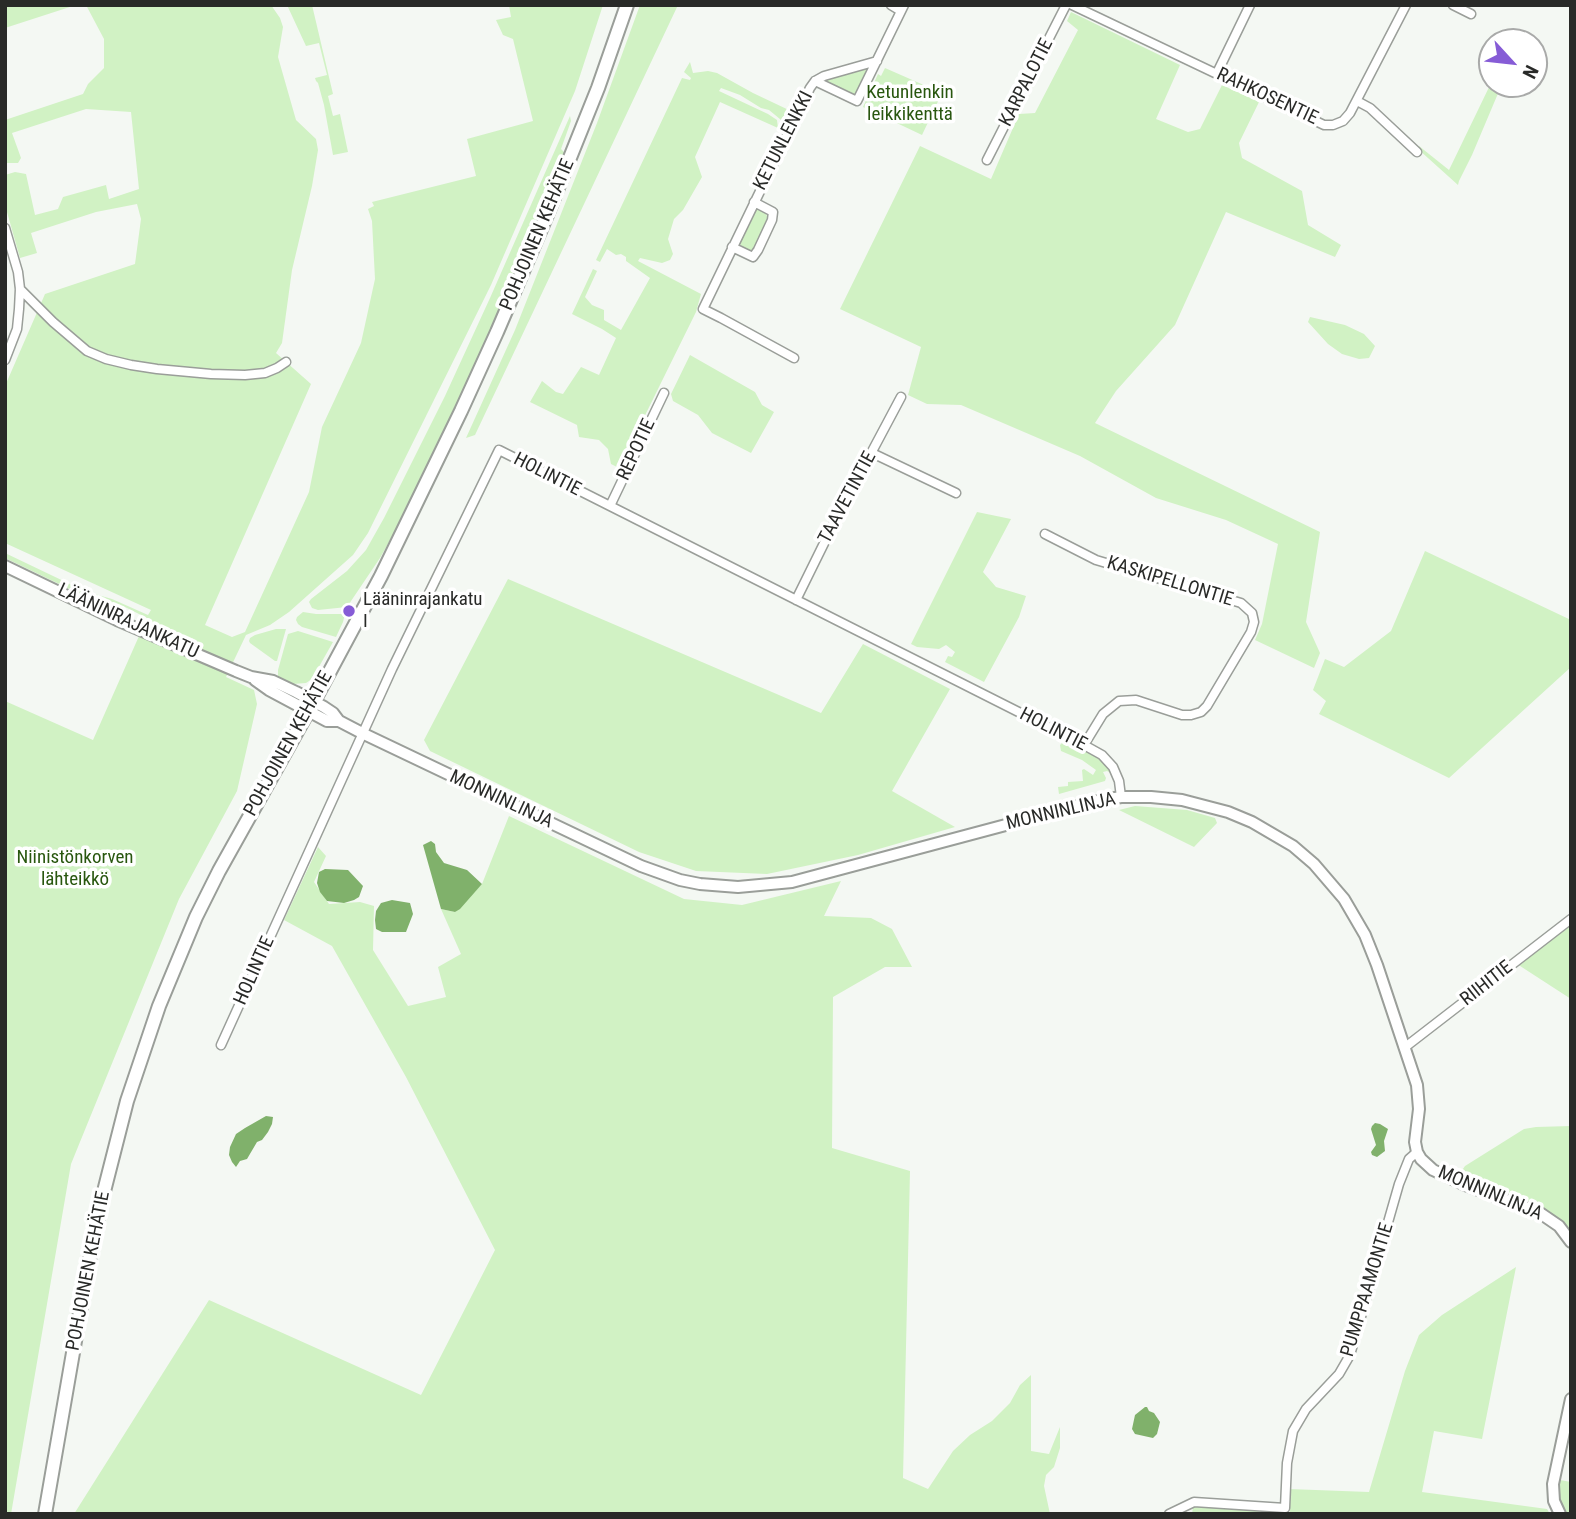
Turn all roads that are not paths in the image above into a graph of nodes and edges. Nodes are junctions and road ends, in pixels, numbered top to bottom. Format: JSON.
{"nodes":[{"id":1,"x":627,"y":5,"type":"edge"},
{"id":2,"x":891,"y":5,"type":"edge"},
{"id":3,"x":1251,"y":5,"type":"edge"},
{"id":4,"x":1406,"y":5,"type":"edge"},
{"id":5,"x":1452,"y":5,"type":"edge"},
{"id":6,"x":1072,"y":6,"type":"edge"},
{"id":7,"x":903,"y":8,"type":"edge"},
{"id":8,"x":1471,"y":15,"type":"dead end"},
{"id":9,"x":877,"y":61,"type":"junction"},
{"id":10,"x":1217,"y":74,"type":"junction"},
{"id":11,"x":815,"y":81,"type":"junction"},
{"id":12,"x":1357,"y":101,"type":"junction"},
{"id":13,"x":1417,"y":152,"type":"dead end"},
{"id":14,"x":987,"y":160,"type":"dead end"},
{"id":15,"x":754,"y":202,"type":"junction"},
{"id":16,"x":5,"y":228,"type":"edge"},
{"id":17,"x":732,"y":247,"type":"junction"},
{"id":18,"x":20,"y":289,"type":"junction"},
{"id":19,"x":794,"y":358,"type":"dead end"},
{"id":20,"x":5,"y":360,"type":"edge"},
{"id":21,"x":286,"y":362,"type":"dead end"},
{"id":22,"x":664,"y":393,"type":"dead end"},
{"id":23,"x":901,"y":397,"type":"dead end"},
{"id":24,"x":872,"y":453,"type":"junction"},
{"id":25,"x":956,"y":493,"type":"dead end"},
{"id":26,"x":610,"y":506,"type":"junction"},
{"id":27,"x":1045,"y":534,"type":"dead end"},
{"id":28,"x":5,"y":566,"type":"edge"},
{"id":29,"x":796,"y":600,"type":"junction"},
{"id":30,"x":311,"y":706,"type":"junction"},
{"id":31,"x":364,"y":734,"type":"junction"},
{"id":32,"x":1084,"y":745,"type":"junction"},
{"id":33,"x":1121,"y":797,"type":"junction"},
{"id":34,"x":1571,"y":919,"type":"edge"},
{"id":35,"x":221,"y":1045,"type":"dead end"},
{"id":36,"x":1404,"y":1048,"type":"junction"},
{"id":37,"x":1417,"y":1152,"type":"junction"},
{"id":38,"x":1571,"y":1242,"type":"edge"},
{"id":39,"x":1571,"y":1399,"type":"edge"},
{"id":40,"x":45,"y":1514,"type":"edge"},
{"id":41,"x":1169,"y":1514,"type":"edge"},
{"id":42,"x":1560,"y":1514,"type":"edge"}],
"edges":[{"from":1,"to":30,"type":"main road","name":"POHJOINEN KEHÄTIE"},
{"from":2,"to":7,"type":"street"},
{"from":3,"to":10,"type":"street"},
{"from":4,"to":12,"type":"street","name":"RAHKOSENTIE"},
{"from":5,"to":8,"type":"street"},
{"from":6,"to":10,"type":"street","name":"RAHKOSENTIE"},
{"from":6,"to":14,"type":"street","name":"KARPALOTIE"},
{"from":7,"to":9,"type":"street","name":"KETUNLENKKI"},
{"from":9,"to":11,"type":"street","name":"KETUNLENKKI"},
{"from":9,"to":11,"type":"street","name":"KETUNLENKKI"},
{"from":10,"to":12,"type":"street","name":"RAHKOSENTIE"},
{"from":11,"to":15,"type":"street","name":"KETUNLENKKI"},
{"from":12,"to":13,"type":"street"},
{"from":15,"to":17,"type":"street","name":"KETUNLENKKI"},
{"from":15,"to":17,"type":"street","name":"KETUNLENKKI"},
{"from":16,"to":18,"type":"street"},
{"from":17,"to":19,"type":"street","name":"KETUNLENKKI"},
{"from":18,"to":20,"type":"street"},
{"from":18,"to":21,"type":"street"},
{"from":22,"to":26,"type":"street","name":"REPOTIE"},
{"from":23,"to":24,"type":"street","name":"TAAVETINTIE"},
{"from":24,"to":25,"type":"street"},
{"from":24,"to":29,"type":"street","name":"TAAVETINTIE"},
{"from":26,"to":29,"type":"street","name":"HOLINTIE"},
{"from":26,"to":31,"type":"street","name":"HOLINTIE"},
{"from":27,"to":32,"type":"street","name":"KASKIPELLONTIE"},
{"from":28,"to":30,"type":"street","name":"LÄÄNINRAJANKATU"},
{"from":29,"to":32,"type":"street","name":"HOLINTIE"},
{"from":30,"to":31,"type":"street","name":"MONNINLINJA"},
{"from":30,"to":40,"type":"main road","name":"POHJOINEN KEHÄTIE"},
{"from":31,"to":33,"type":"street","name":"MONNINLINJA"},
{"from":31,"to":35,"type":"street","name":"HOLINTIE"},
{"from":32,"to":33,"type":"street","name":"HOLINTIE"},
{"from":33,"to":36,"type":"street","name":"MONNINLINJA"},
{"from":34,"to":36,"type":"street","name":"RIIHITIE"},
{"from":36,"to":37,"type":"street","name":"MONNINLINJA"},
{"from":37,"to":38,"type":"street","name":"MONNINLINJA"},
{"from":37,"to":41,"type":"street","name":"PUMPPAAMONTIE"},
{"from":39,"to":42,"type":"street"}]}
